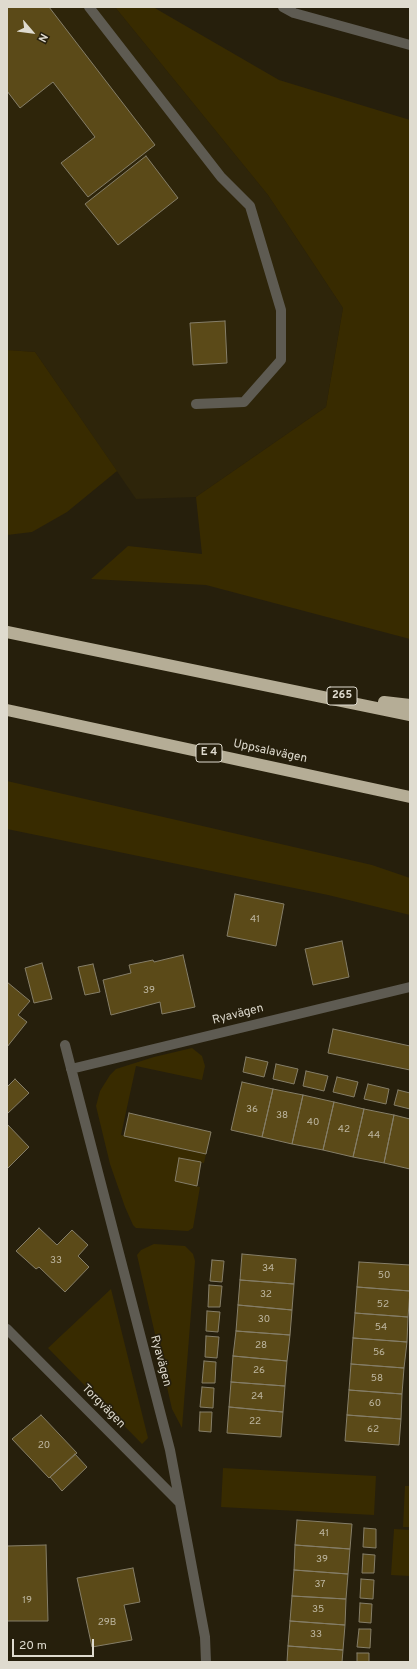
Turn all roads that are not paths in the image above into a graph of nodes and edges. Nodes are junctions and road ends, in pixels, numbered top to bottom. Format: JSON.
{"nodes":[{"id":1,"x":89,"y":7,"type":"edge"},
{"id":2,"x":283,"y":7,"type":"edge"},
{"id":3,"x":410,"y":45,"type":"edge"},
{"id":4,"x":196,"y":404,"type":"dead end"},
{"id":5,"x":7,"y":632,"type":"edge"},
{"id":6,"x":274,"y":686,"type":"junction"},
{"id":7,"x":410,"y":705,"type":"edge"},
{"id":8,"x":7,"y":710,"type":"edge"},
{"id":9,"x":410,"y":715,"type":"edge"},
{"id":10,"x":410,"y":797,"type":"edge"},
{"id":11,"x":410,"y":987,"type":"edge"},
{"id":12,"x":65,"y":1045,"type":"dead end"},
{"id":13,"x":71,"y":1069,"type":"junction"},
{"id":14,"x":7,"y":1329,"type":"edge"},
{"id":15,"x":180,"y":1503,"type":"junction"},
{"id":16,"x":206,"y":1662,"type":"edge"}],
"edges":[{"from":1,"to":4,"type":"street"},
{"from":2,"to":3,"type":"street"},
{"from":5,"to":6,"type":"highway"},
{"from":6,"to":7,"type":"highway","number":"265"},
{"from":6,"to":9,"type":"highway"},
{"from":8,"to":10,"type":"highway","name":"Uppsalavägen","number":"E 4"},
{"from":11,"to":13,"type":"street","name":"Ryavägen"},
{"from":12,"to":13,"type":"street","name":"Ryavägen"},
{"from":13,"to":15,"type":"street","name":"Ryavägen"},
{"from":14,"to":15,"type":"street","name":"Torgvägen"},
{"from":15,"to":16,"type":"street","name":"Ryavägen"}]}
